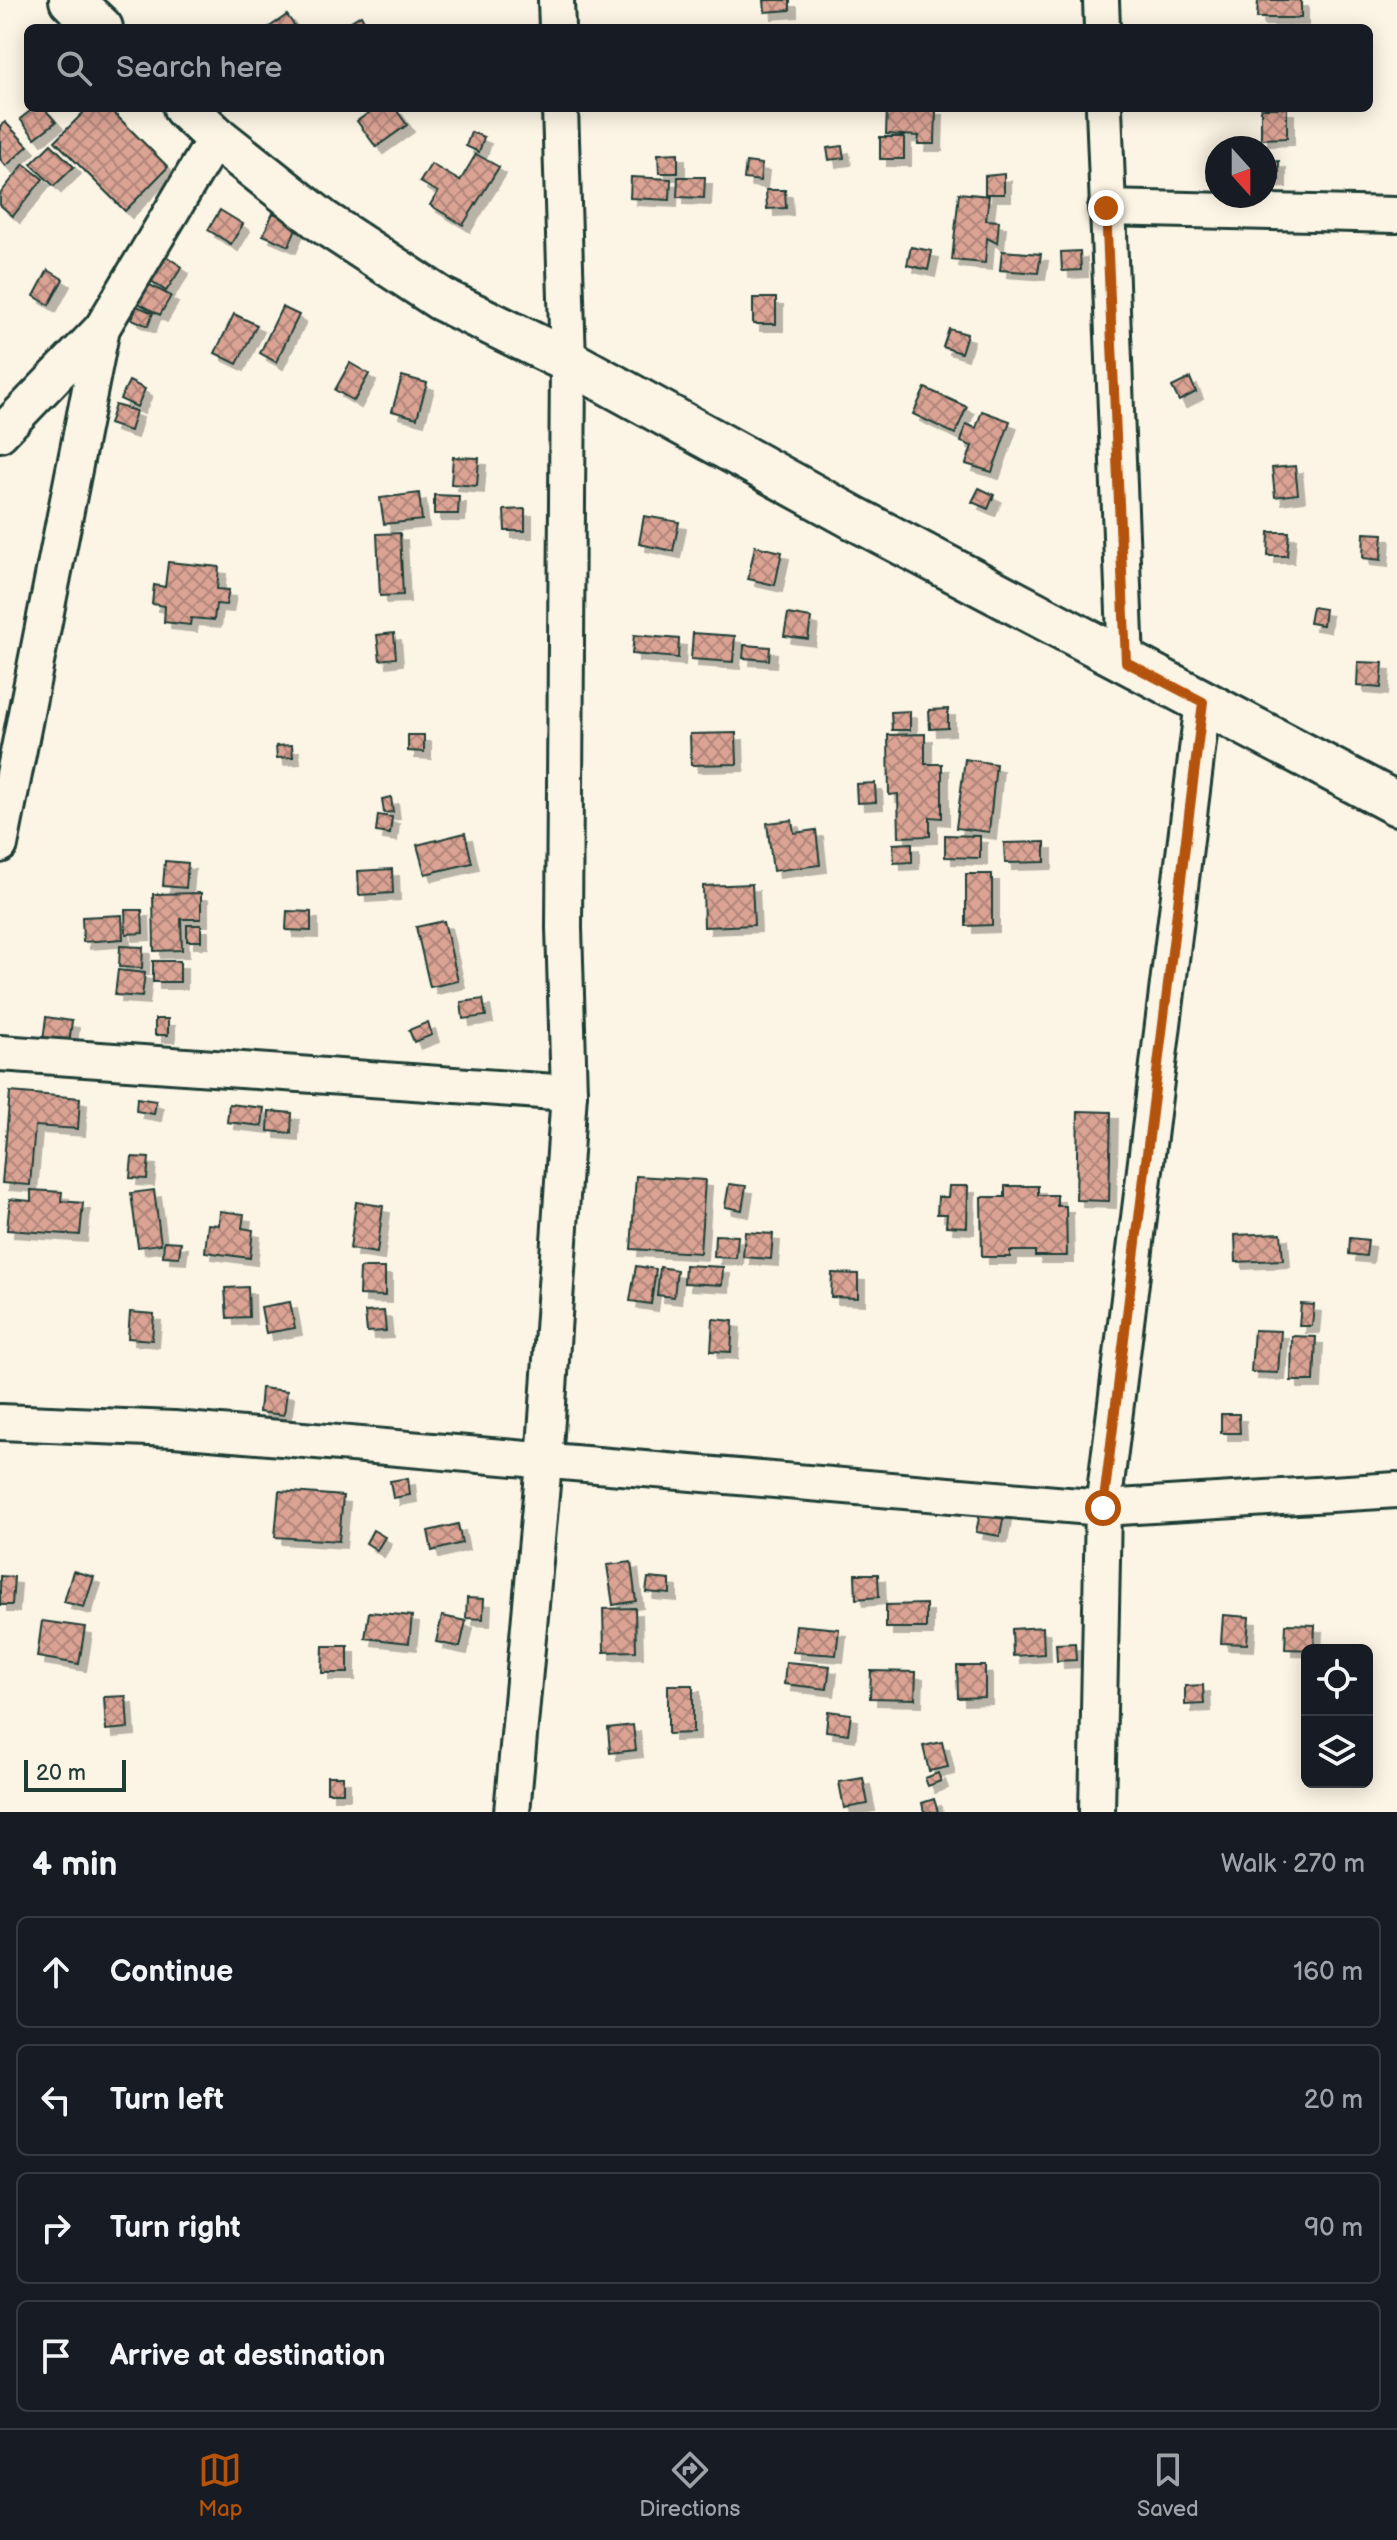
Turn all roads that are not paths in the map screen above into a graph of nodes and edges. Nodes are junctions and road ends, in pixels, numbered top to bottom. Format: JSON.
{"nodes":[{"id":1,"x":71,"y":0,"type":"edge"},
{"id":2,"x":556,"y":0,"type":"edge"},
{"id":3,"x":1101,"y":0,"type":"edge"},
{"id":4,"x":97,"y":24,"type":"edge"},
{"id":5,"x":557,"y":24,"type":"edge"},
{"id":6,"x":1102,"y":24,"type":"edge"},
{"id":7,"x":189,"y":112,"type":"edge"},
{"id":8,"x":560,"y":112,"type":"edge"},
{"id":9,"x":1104,"y":112,"type":"edge"},
{"id":10,"x":216,"y":137,"type":"junction"},
{"id":11,"x":1106,"y":208,"type":"junction"},
{"id":12,"x":1397,"y":215,"type":"edge"},
{"id":13,"x":102,"y":328,"type":"junction"},
{"id":14,"x":568,"y":361,"type":"junction"},
{"id":15,"x":0,"y":434,"type":"edge"},
{"id":16,"x":1126,"y":662,"type":"junction"},
{"id":17,"x":1203,"y":702,"type":"junction"},
{"id":18,"x":1397,"y":804,"type":"edge"},
{"id":19,"x":0,"y":845,"type":"edge"},
{"id":20,"x":0,"y":1053,"type":"edge"},
{"id":21,"x":569,"y":1093,"type":"junction"},
{"id":22,"x":0,"y":1422,"type":"edge"},
{"id":23,"x":544,"y":1463,"type":"junction"},
{"id":24,"x":1397,"y":1490,"type":"edge"},
{"id":25,"x":1103,"y":1508,"type":"junction"},
{"id":26,"x":512,"y":1812,"type":"edge"},
{"id":27,"x":1097,"y":1812,"type":"edge"}],
"edges":[{"from":1,"to":4,"type":"street"},
{"from":2,"to":5,"type":"street"},
{"from":3,"to":6,"type":"street"},
{"from":7,"to":10,"type":"street"},
{"from":8,"to":14,"type":"street"},
{"from":9,"to":11,"type":"street"},
{"from":10,"to":13,"type":"street"},
{"from":10,"to":14,"type":"street"},
{"from":11,"to":12,"type":"street"},
{"from":11,"to":16,"type":"street"},
{"from":13,"to":15,"type":"street"},
{"from":13,"to":19,"type":"street"},
{"from":14,"to":16,"type":"street"},
{"from":14,"to":21,"type":"street"},
{"from":16,"to":17,"type":"street"},
{"from":17,"to":18,"type":"street"},
{"from":17,"to":25,"type":"street"},
{"from":20,"to":21,"type":"street"},
{"from":21,"to":23,"type":"street"},
{"from":22,"to":23,"type":"street"},
{"from":23,"to":25,"type":"street"},
{"from":23,"to":26,"type":"street"},
{"from":24,"to":25,"type":"street"},
{"from":25,"to":27,"type":"street"}]}
